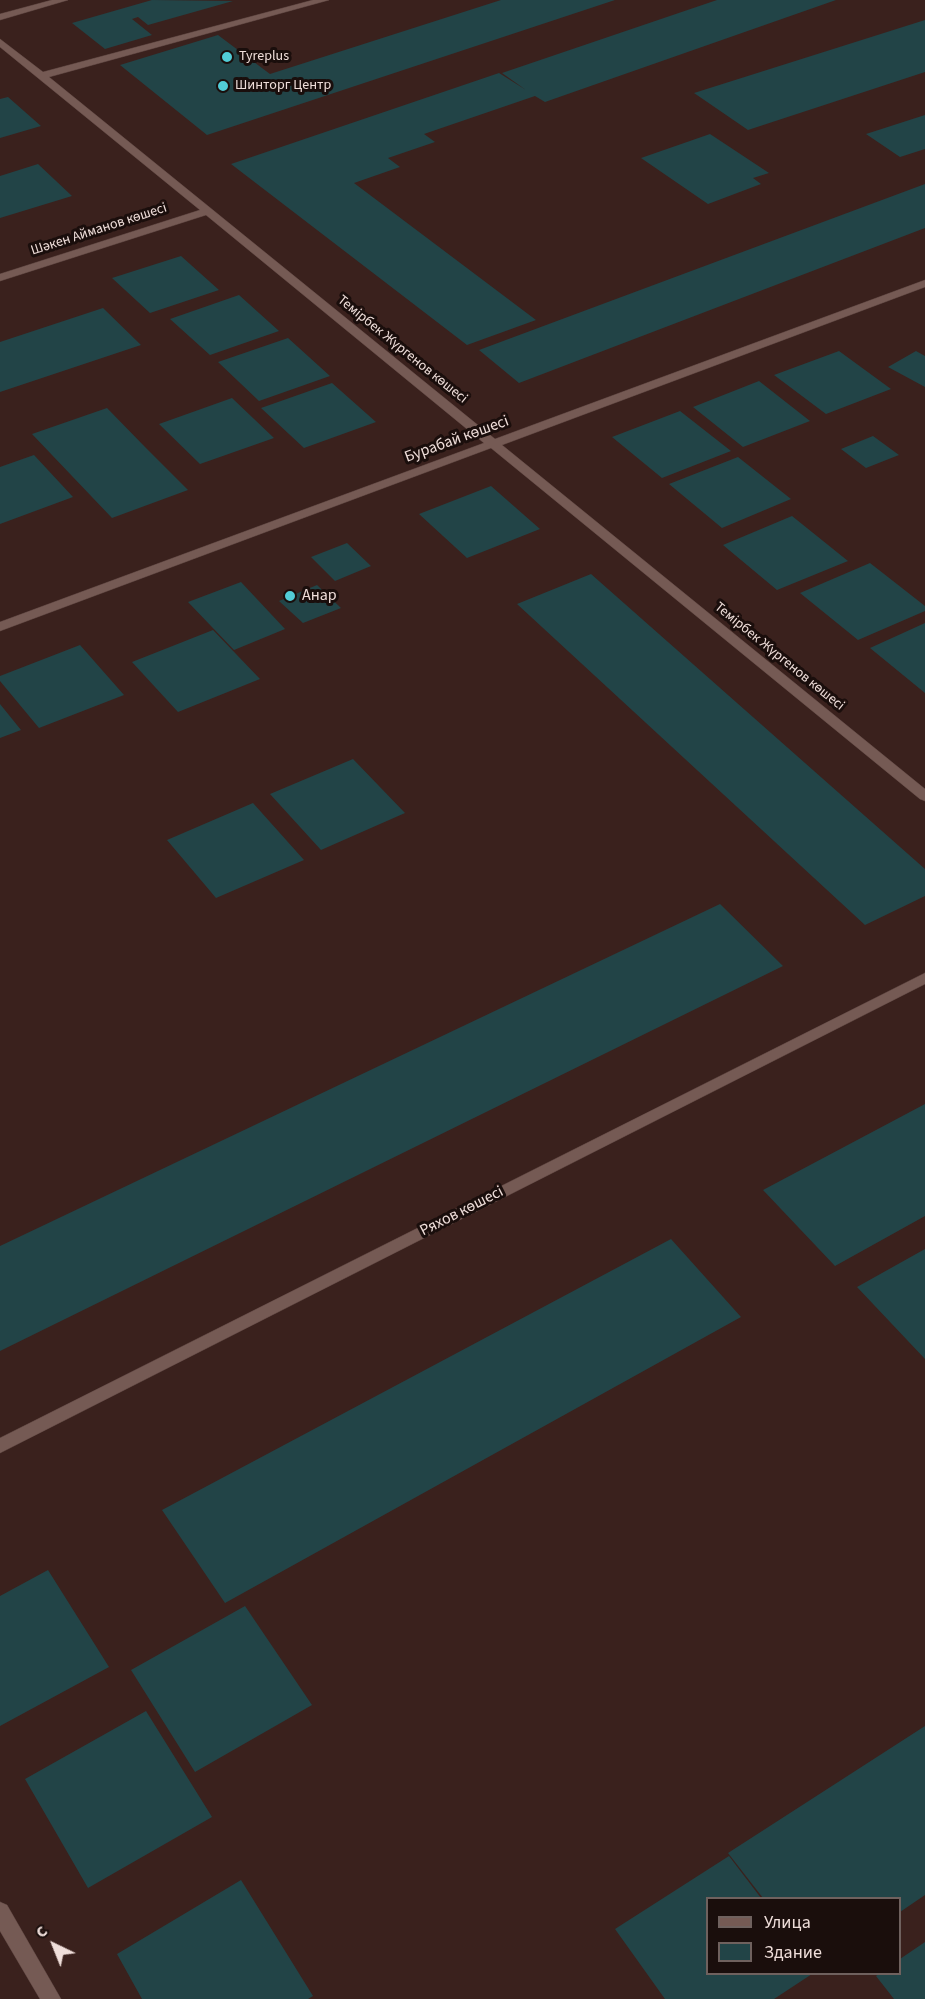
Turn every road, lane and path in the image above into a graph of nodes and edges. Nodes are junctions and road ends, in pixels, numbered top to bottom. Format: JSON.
{"nodes":[{"id":1,"x":63,"y":0,"type":"edge"},
{"id":2,"x":324,"y":0,"type":"edge"},
{"id":3,"x":0,"y":17,"type":"edge"},
{"id":4,"x":0,"y":42,"type":"edge"},
{"id":5,"x":41,"y":76,"type":"junction"},
{"id":6,"x":206,"y":212,"type":"junction"},
{"id":7,"x":0,"y":278,"type":"edge"},
{"id":8,"x":925,"y":283,"type":"edge"},
{"id":9,"x":494,"y":444,"type":"junction"},
{"id":10,"x":0,"y":627,"type":"edge"},
{"id":11,"x":925,"y":796,"type":"edge"},
{"id":12,"x":925,"y":978,"type":"edge"},
{"id":13,"x":0,"y":1446,"type":"edge"},
{"id":14,"x":0,"y":1912,"type":"edge"},
{"id":15,"x":51,"y":1999,"type":"edge"}],
"edges":[{"from":1,"to":3,"type":"street"},
{"from":2,"to":5,"type":"street"},
{"from":4,"to":5,"type":"street","name":"Темірбек Жүргенов көшесі"},
{"from":5,"to":6,"type":"street","name":"Темірбек Жүргенов көшесі"},
{"from":6,"to":7,"type":"street","name":"Шәкен Айманов көшесі"},
{"from":6,"to":9,"type":"street","name":"Темірбек Жүргенов көшесі"},
{"from":8,"to":9,"type":"street","name":"Бурабай көшесі"},
{"from":9,"to":10,"type":"street","name":"Бурабай көшесі"},
{"from":9,"to":11,"type":"street","name":"Темірбек Жүргенов көшесі"},
{"from":12,"to":13,"type":"street","name":"Ряхов көшесі"},
{"from":14,"to":15,"type":"street"}]}
